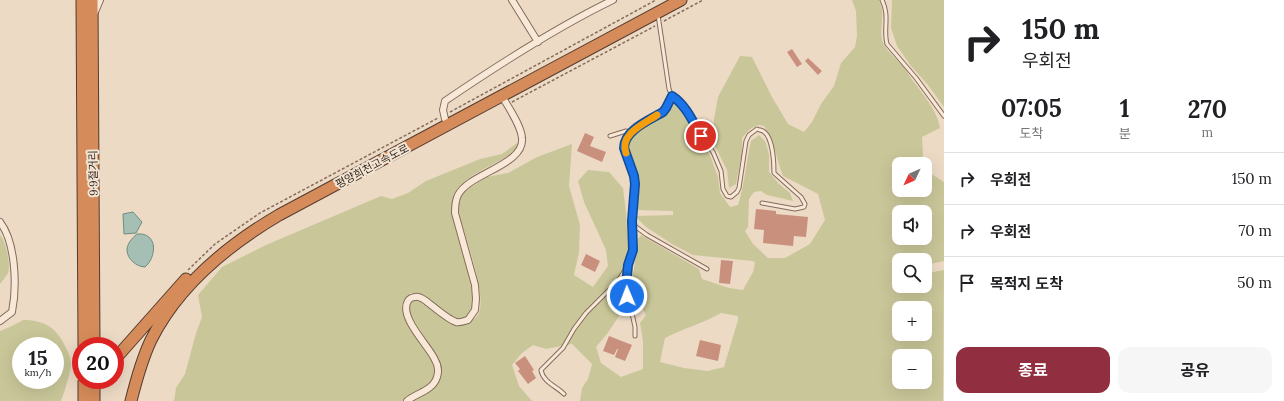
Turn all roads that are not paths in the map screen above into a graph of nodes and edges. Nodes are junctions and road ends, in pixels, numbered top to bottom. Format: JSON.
{"nodes":[{"id":1,"x":82,"y":0,"type":"edge"},
{"id":2,"x":92,"y":0,"type":"edge"},
{"id":3,"x":100,"y":0,"type":"edge"},
{"id":4,"x":512,"y":0,"type":"edge"},
{"id":5,"x":613,"y":0,"type":"edge"},
{"id":6,"x":669,"y":0,"type":"edge"},
{"id":7,"x":681,"y":0,"type":"edge"},
{"id":8,"x":882,"y":0,"type":"edge"},
{"id":9,"x":658,"y":19,"type":"junction"},
{"id":10,"x":91,"y":21,"type":"junction"},
{"id":11,"x":538,"y":42,"type":"junction"},
{"id":12,"x":502,"y":96,"type":"junction"},
{"id":13,"x":672,"y":96,"type":"junction"},
{"id":14,"x":944,"y":116,"type":"edge"},
{"id":15,"x":445,"y":119,"type":"junction"},
{"id":16,"x":632,"y":132,"type":"junction"},
{"id":17,"x":610,"y":136,"type":"dead end"},
{"id":18,"x":762,"y":203,"type":"dead end"},
{"id":19,"x":0,"y":222,"type":"edge"},
{"id":20,"x":632,"y":224,"type":"junction"},
{"id":21,"x":628,"y":265,"type":"junction"},
{"id":22,"x":707,"y":269,"type":"dead end"},
{"id":23,"x":0,"y":321,"type":"edge"},
{"id":24,"x":635,"y":336,"type":"dead end"},
{"id":25,"x":91,"y":337,"type":"edge"},
{"id":26,"x":91,"y":337,"type":"edge"},
{"id":27,"x":124,"y":349,"type":"edge"},
{"id":28,"x":84,"y":389,"type":"edge"},
{"id":29,"x":93,"y":389,"type":"edge"},
{"id":30,"x":94,"y":389,"type":"edge"},
{"id":31,"x":564,"y":394,"type":"dead end"},
{"id":32,"x":85,"y":401,"type":"edge"},
{"id":33,"x":94,"y":401,"type":"edge"},
{"id":34,"x":131,"y":401,"type":"edge"},
{"id":35,"x":407,"y":401,"type":"edge"}],
"edges":[{"from":1,"to":25,"type":"highway","name":"9·9절거리"},
{"from":2,"to":10,"type":"highway","name":"9·9절거리"},
{"from":3,"to":10,"type":"street"},
{"from":4,"to":11,"type":"street"},
{"from":5,"to":11,"type":"street"},
{"from":6,"to":15,"type":"highway","name":"평양희천고속도로"},
{"from":7,"to":9,"type":"highway","name":"평양희천고속도로"},
{"from":8,"to":14,"type":"lane"},
{"from":9,"to":12,"type":"highway","name":"평양희천고속도로"},
{"from":9,"to":13,"type":"lane"},
{"from":10,"to":26,"type":"highway","name":"9·9절거리"},
{"from":11,"to":15,"type":"street"},
{"from":12,"to":34,"type":"highway","name":"평양희천고속도로"},
{"from":12,"to":35,"type":"street"},
{"from":13,"to":16,"type":"lane"},
{"from":13,"to":18,"type":"lane"},
{"from":15,"to":27,"type":"highway","name":"평양희천고속도로"},
{"from":16,"to":17,"type":"lane"},
{"from":16,"to":20,"type":"lane"},
{"from":19,"to":23,"type":"street"},
{"from":20,"to":21,"type":"lane"},
{"from":20,"to":22,"type":"lane"},
{"from":21,"to":24,"type":"lane"},
{"from":21,"to":31,"type":"lane"},
{"from":28,"to":32,"type":"highway","bridge":true},
{"from":29,"to":32,"type":"highway"},
{"from":30,"to":33,"type":"highway","bridge":true}]}
